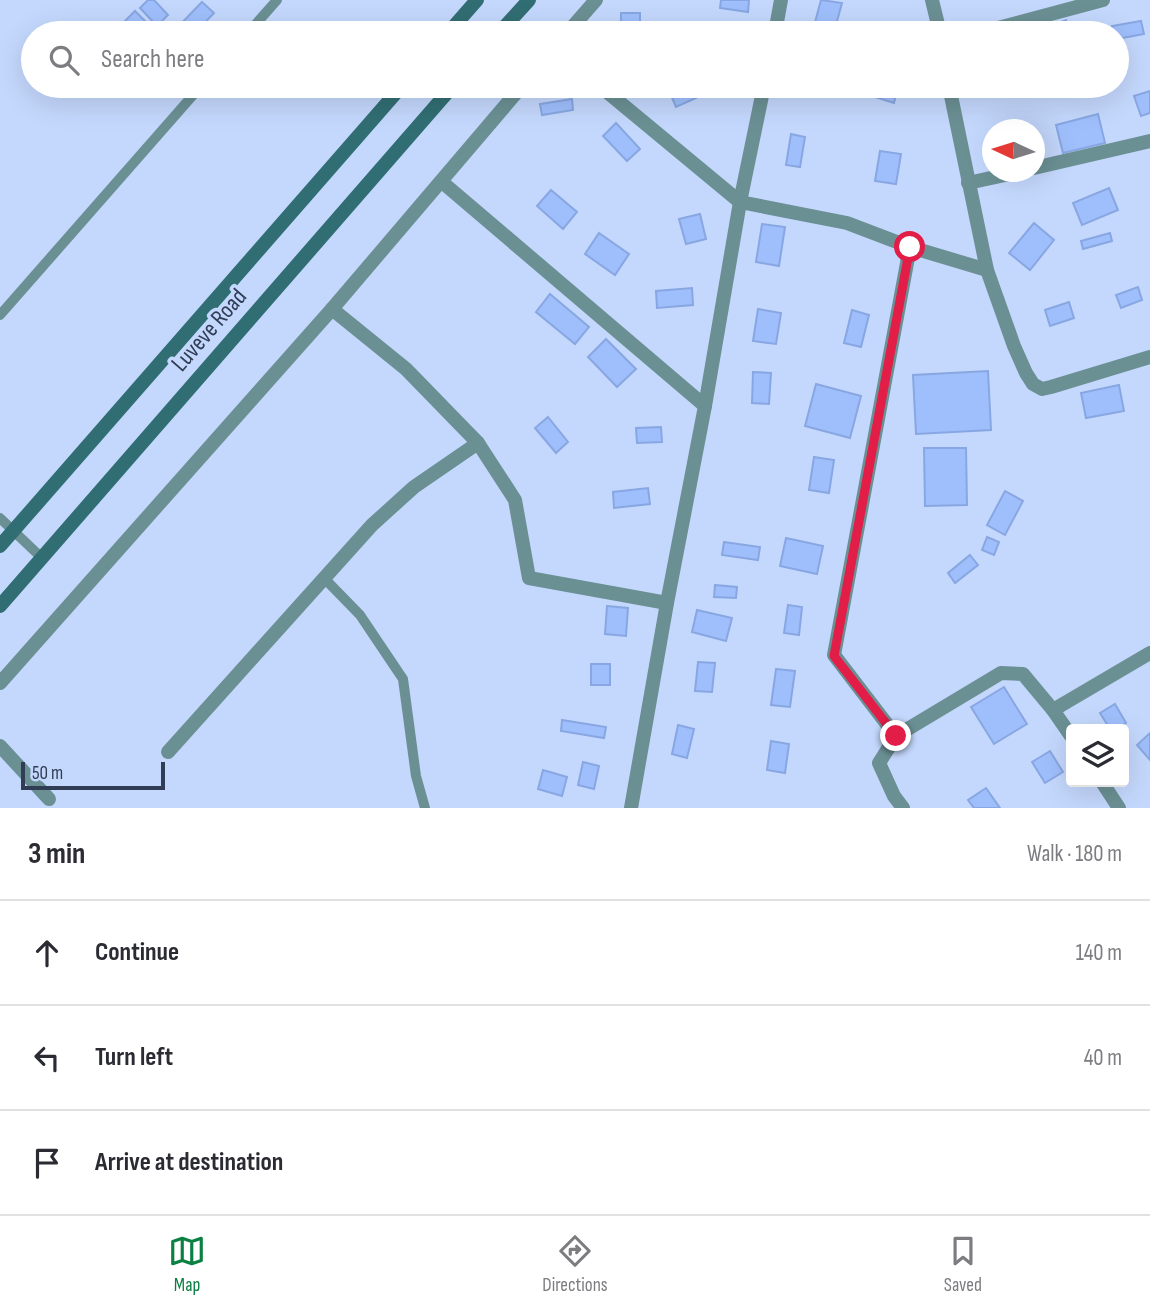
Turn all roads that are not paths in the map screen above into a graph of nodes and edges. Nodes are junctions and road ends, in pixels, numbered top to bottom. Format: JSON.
{"nodes":[{"id":1,"x":277,"y":0,"type":"edge"},
{"id":2,"x":477,"y":0,"type":"edge"},
{"id":3,"x":529,"y":0,"type":"edge"},
{"id":4,"x":596,"y":0,"type":"edge"},
{"id":5,"x":781,"y":0,"type":"edge"},
{"id":6,"x":932,"y":0,"type":"edge"},
{"id":7,"x":1103,"y":0,"type":"edge"},
{"id":8,"x":259,"y":21,"type":"edge"},
{"id":9,"x":459,"y":21,"type":"edge"},
{"id":10,"x":510,"y":21,"type":"edge"},
{"id":11,"x":578,"y":21,"type":"edge"},
{"id":12,"x":777,"y":21,"type":"edge"},
{"id":13,"x":937,"y":21,"type":"edge"},
{"id":14,"x":1024,"y":21,"type":"edge"},
{"id":15,"x":190,"y":98,"type":"edge"},
{"id":16,"x":392,"y":98,"type":"edge"},
{"id":17,"x":442,"y":98,"type":"edge"},
{"id":18,"x":512,"y":98,"type":"edge"},
{"id":19,"x":614,"y":98,"type":"edge"},
{"id":20,"x":762,"y":98,"type":"edge"},
{"id":21,"x":951,"y":98,"type":"edge"},
{"id":22,"x":1150,"y":141,"type":"edge"},
{"id":23,"x":1045,"y":165,"type":"edge"},
{"id":24,"x":982,"y":180,"type":"edge"},
{"id":25,"x":442,"y":183,"type":"junction"},
{"id":26,"x":968,"y":183,"type":"junction"},
{"id":27,"x":740,"y":202,"type":"junction"},
{"id":28,"x":910,"y":247,"type":"junction"},
{"id":29,"x":987,"y":270,"type":"junction"},
{"id":30,"x":332,"y":309,"type":"junction"},
{"id":31,"x":0,"y":315,"type":"edge"},
{"id":32,"x":1150,"y":357,"type":"edge"},
{"id":33,"x":705,"y":406,"type":"junction"},
{"id":34,"x":478,"y":443,"type":"junction"},
{"id":35,"x":0,"y":518,"type":"edge"},
{"id":36,"x":13,"y":531,"type":"junction"},
{"id":37,"x":0,"y":546,"type":"edge"},
{"id":38,"x":43,"y":559,"type":"junction"},
{"id":39,"x":324,"y":578,"type":"junction"},
{"id":40,"x":667,"y":603,"type":"junction"},
{"id":41,"x":0,"y":606,"type":"edge"},
{"id":42,"x":1150,"y":653,"type":"edge"},
{"id":43,"x":0,"y":683,"type":"edge"},
{"id":44,"x":1053,"y":710,"type":"junction"},
{"id":45,"x":1066,"y":729,"type":"edge"},
{"id":46,"x":896,"y":736,"type":"junction"},
{"id":47,"x":0,"y":746,"type":"edge"},
{"id":48,"x":168,"y":752,"type":"dead end"},
{"id":49,"x":1105,"y":787,"type":"edge"},
{"id":50,"x":49,"y":799,"type":"dead end"},
{"id":51,"x":425,"y":808,"type":"edge"},
{"id":52,"x":631,"y":808,"type":"edge"},
{"id":53,"x":902,"y":808,"type":"edge"},
{"id":54,"x":1119,"y":808,"type":"edge"}],
"edges":[{"from":1,"to":8,"type":"lane"},
{"from":2,"to":9,"type":"street"},
{"from":3,"to":10,"type":"street"},
{"from":4,"to":11,"type":"street"},
{"from":5,"to":12,"type":"street"},
{"from":6,"to":13,"type":"street"},
{"from":7,"to":14,"type":"street"},
{"from":15,"to":31,"type":"lane"},
{"from":16,"to":36,"type":"street","name":"Luveve Road"},
{"from":17,"to":38,"type":"street","name":"Luveve Road"},
{"from":18,"to":25,"type":"street"},
{"from":19,"to":27,"type":"street"},
{"from":20,"to":27,"type":"street"},
{"from":21,"to":26,"type":"street"},
{"from":22,"to":23,"type":"street"},
{"from":24,"to":26,"type":"street"},
{"from":25,"to":30,"type":"street"},
{"from":25,"to":33,"type":"street"},
{"from":26,"to":29,"type":"street"},
{"from":27,"to":28,"type":"street"},
{"from":27,"to":33,"type":"street"},
{"from":28,"to":29,"type":"street"},
{"from":28,"to":46,"type":"street"},
{"from":29,"to":32,"type":"street"},
{"from":30,"to":34,"type":"street"},
{"from":30,"to":43,"type":"street"},
{"from":33,"to":40,"type":"street"},
{"from":34,"to":39,"type":"street"},
{"from":34,"to":40,"type":"street"},
{"from":35,"to":36,"type":"lane"},
{"from":36,"to":37,"type":"street","name":"Luveve Road"},
{"from":36,"to":38,"type":"lane"},
{"from":38,"to":41,"type":"street","name":"Luveve Road"},
{"from":39,"to":48,"type":"street"},
{"from":39,"to":51,"type":"lane"},
{"from":40,"to":52,"type":"street"},
{"from":42,"to":44,"type":"street"},
{"from":44,"to":45,"type":"street"},
{"from":44,"to":46,"type":"street"},
{"from":46,"to":53,"type":"street"},
{"from":47,"to":50,"type":"street"},
{"from":49,"to":54,"type":"street"}]}
